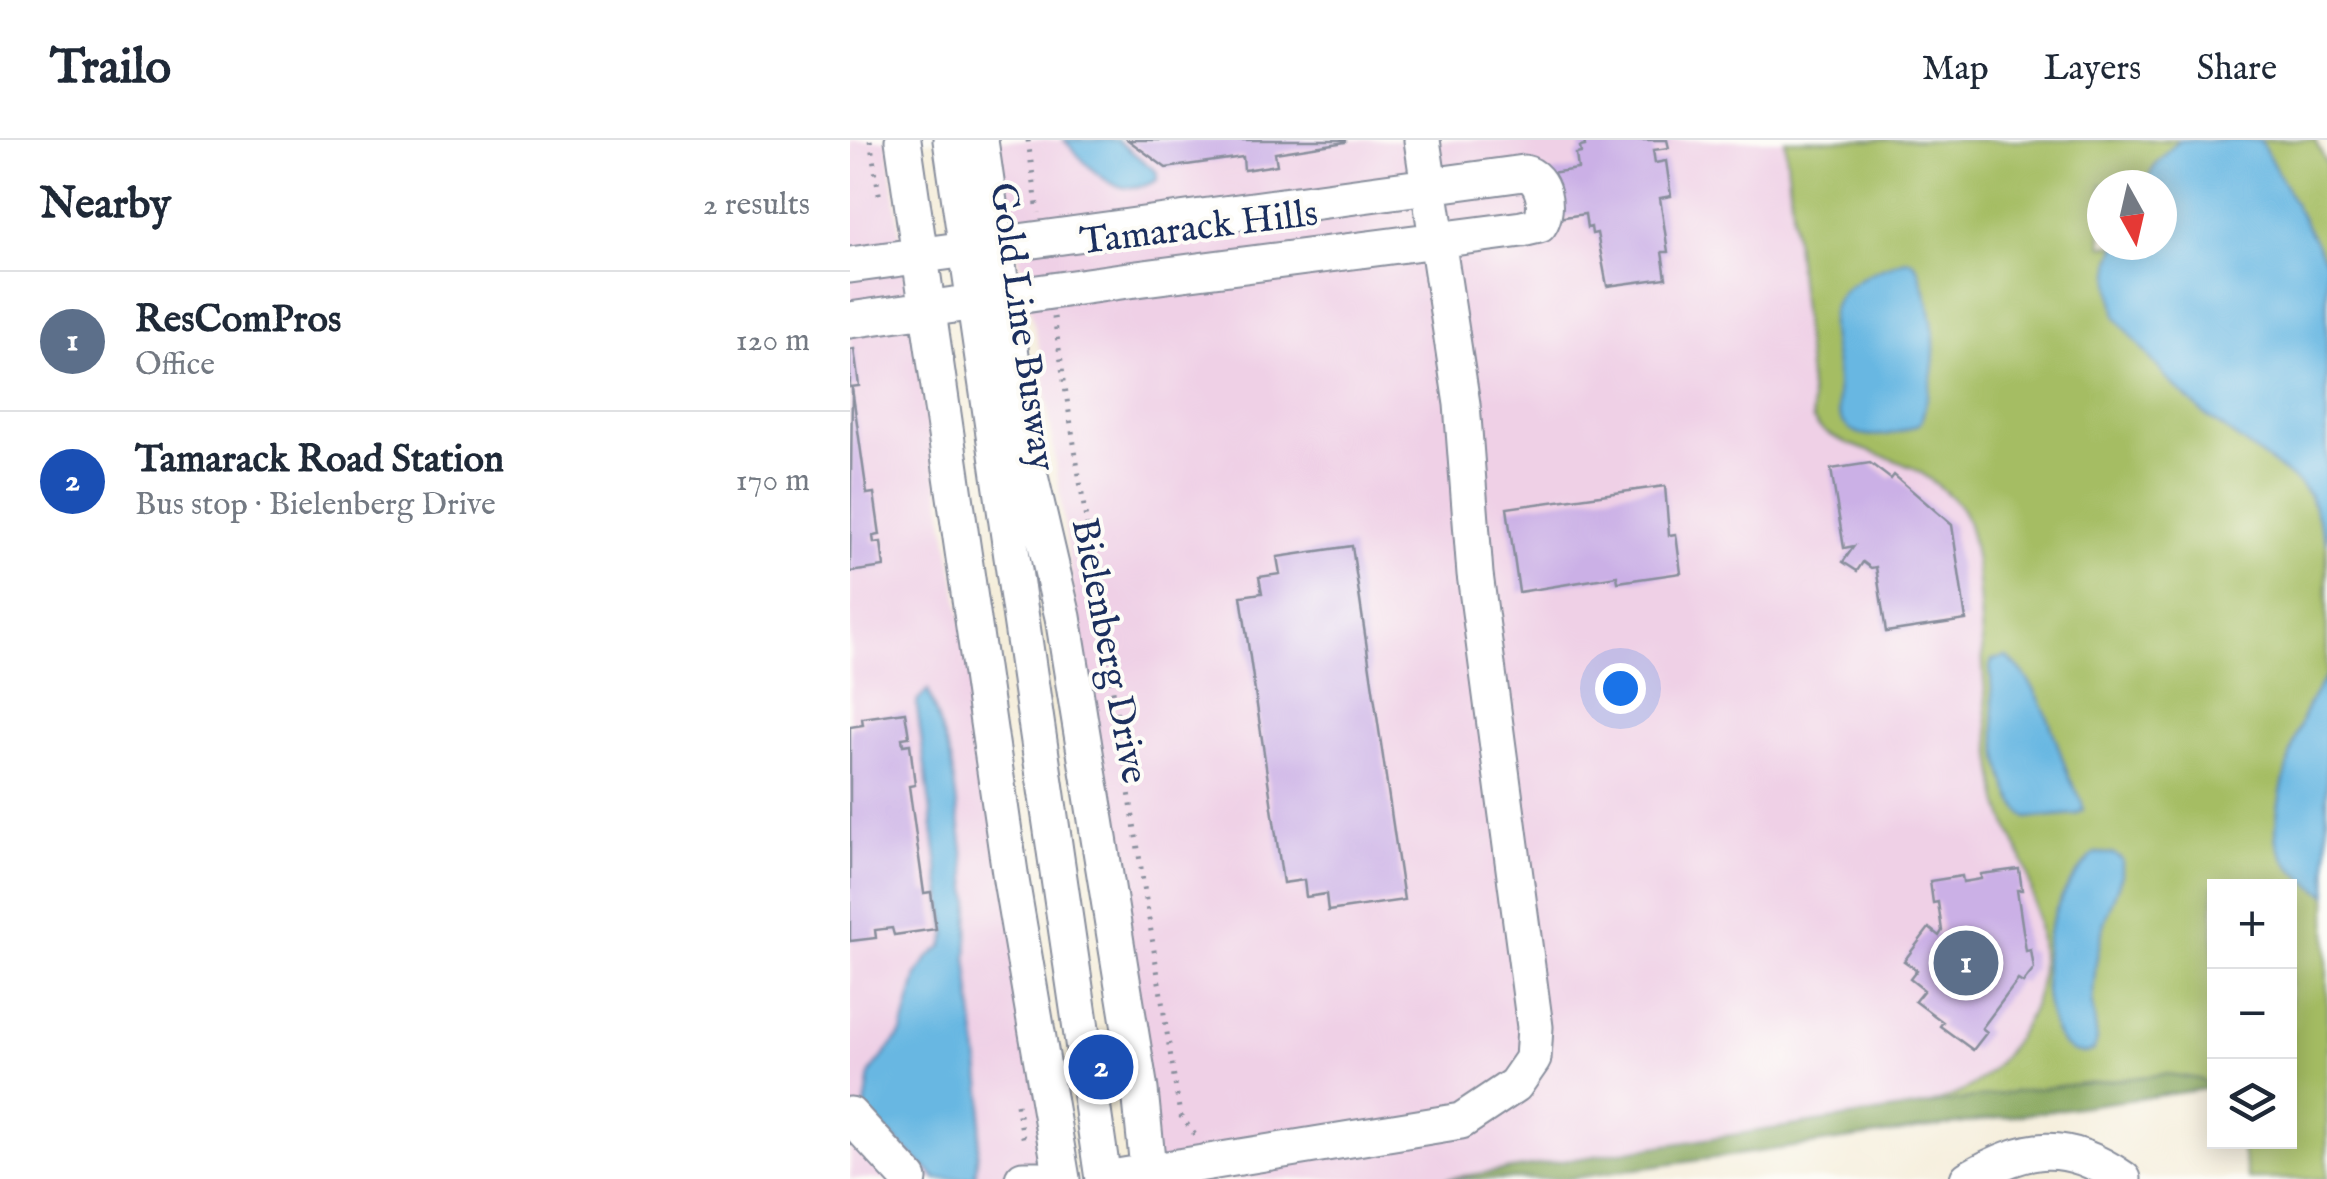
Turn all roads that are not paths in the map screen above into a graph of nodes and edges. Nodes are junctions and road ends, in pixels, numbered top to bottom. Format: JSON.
{"nodes":[{"id":1,"x":903,"y":140,"type":"edge"},
{"id":2,"x":951,"y":140,"type":"edge"},
{"id":3,"x":980,"y":140,"type":"edge"},
{"id":4,"x":1422,"y":140,"type":"edge"},
{"id":5,"x":1429,"y":186,"type":"junction"},
{"id":6,"x":1440,"y":242,"type":"junction"},
{"id":7,"x":981,"y":248,"type":"junction"},
{"id":8,"x":922,"y":256,"type":"junction"},
{"id":9,"x":850,"y":265,"type":"edge"},
{"id":10,"x":988,"y":299,"type":"junction"},
{"id":11,"x":928,"y":310,"type":"junction"},
{"id":12,"x":850,"y":320,"type":"edge"},
{"id":13,"x":850,"y":1114,"type":"edge"},
{"id":14,"x":1148,"y":1176,"type":"edge"},
{"id":15,"x":908,"y":1179,"type":"edge"},
{"id":16,"x":1023,"y":1179,"type":"edge"},
{"id":17,"x":1039,"y":1179,"type":"edge"},
{"id":18,"x":1062,"y":1179,"type":"edge"},
{"id":19,"x":1104,"y":1179,"type":"edge"},
{"id":20,"x":1968,"y":1179,"type":"edge"},
{"id":21,"x":2123,"y":1179,"type":"edge"}],
"edges":[{"from":1,"to":8,"type":"street"},
{"from":2,"to":7,"type":"street","name":"Gold Line Busway"},
{"from":3,"to":7,"type":"street","name":"Bielenberg Drive"},
{"from":4,"to":5,"type":"street"},
{"from":5,"to":6,"type":"street"},
{"from":5,"to":6,"type":"street","name":"Tamarack Hills"},
{"from":5,"to":7,"type":"street","name":"Tamarack Hills"},
{"from":6,"to":10,"type":"street","name":"Tamarack Hills"},
{"from":6,"to":14,"type":"street"},
{"from":7,"to":8,"type":"street","name":"Tamarack Hills"},
{"from":7,"to":10,"type":"street","name":"Bielenberg Drive"},
{"from":8,"to":9,"type":"street","name":"Tamarack Hills"},
{"from":8,"to":11,"type":"street"},
{"from":10,"to":11,"type":"street","name":"Tamarack Hills"},
{"from":10,"to":14,"type":"street","name":"Bielenberg Drive"},
{"from":10,"to":19,"type":"street","name":"Gold Line Busway"},
{"from":11,"to":12,"type":"street","name":"Tamarack Hills"},
{"from":11,"to":18,"type":"street"},
{"from":13,"to":15,"type":"street"},
{"from":14,"to":19,"type":"street"},
{"from":16,"to":17,"type":"street"},
{"from":20,"to":21,"type":"street"}]}
